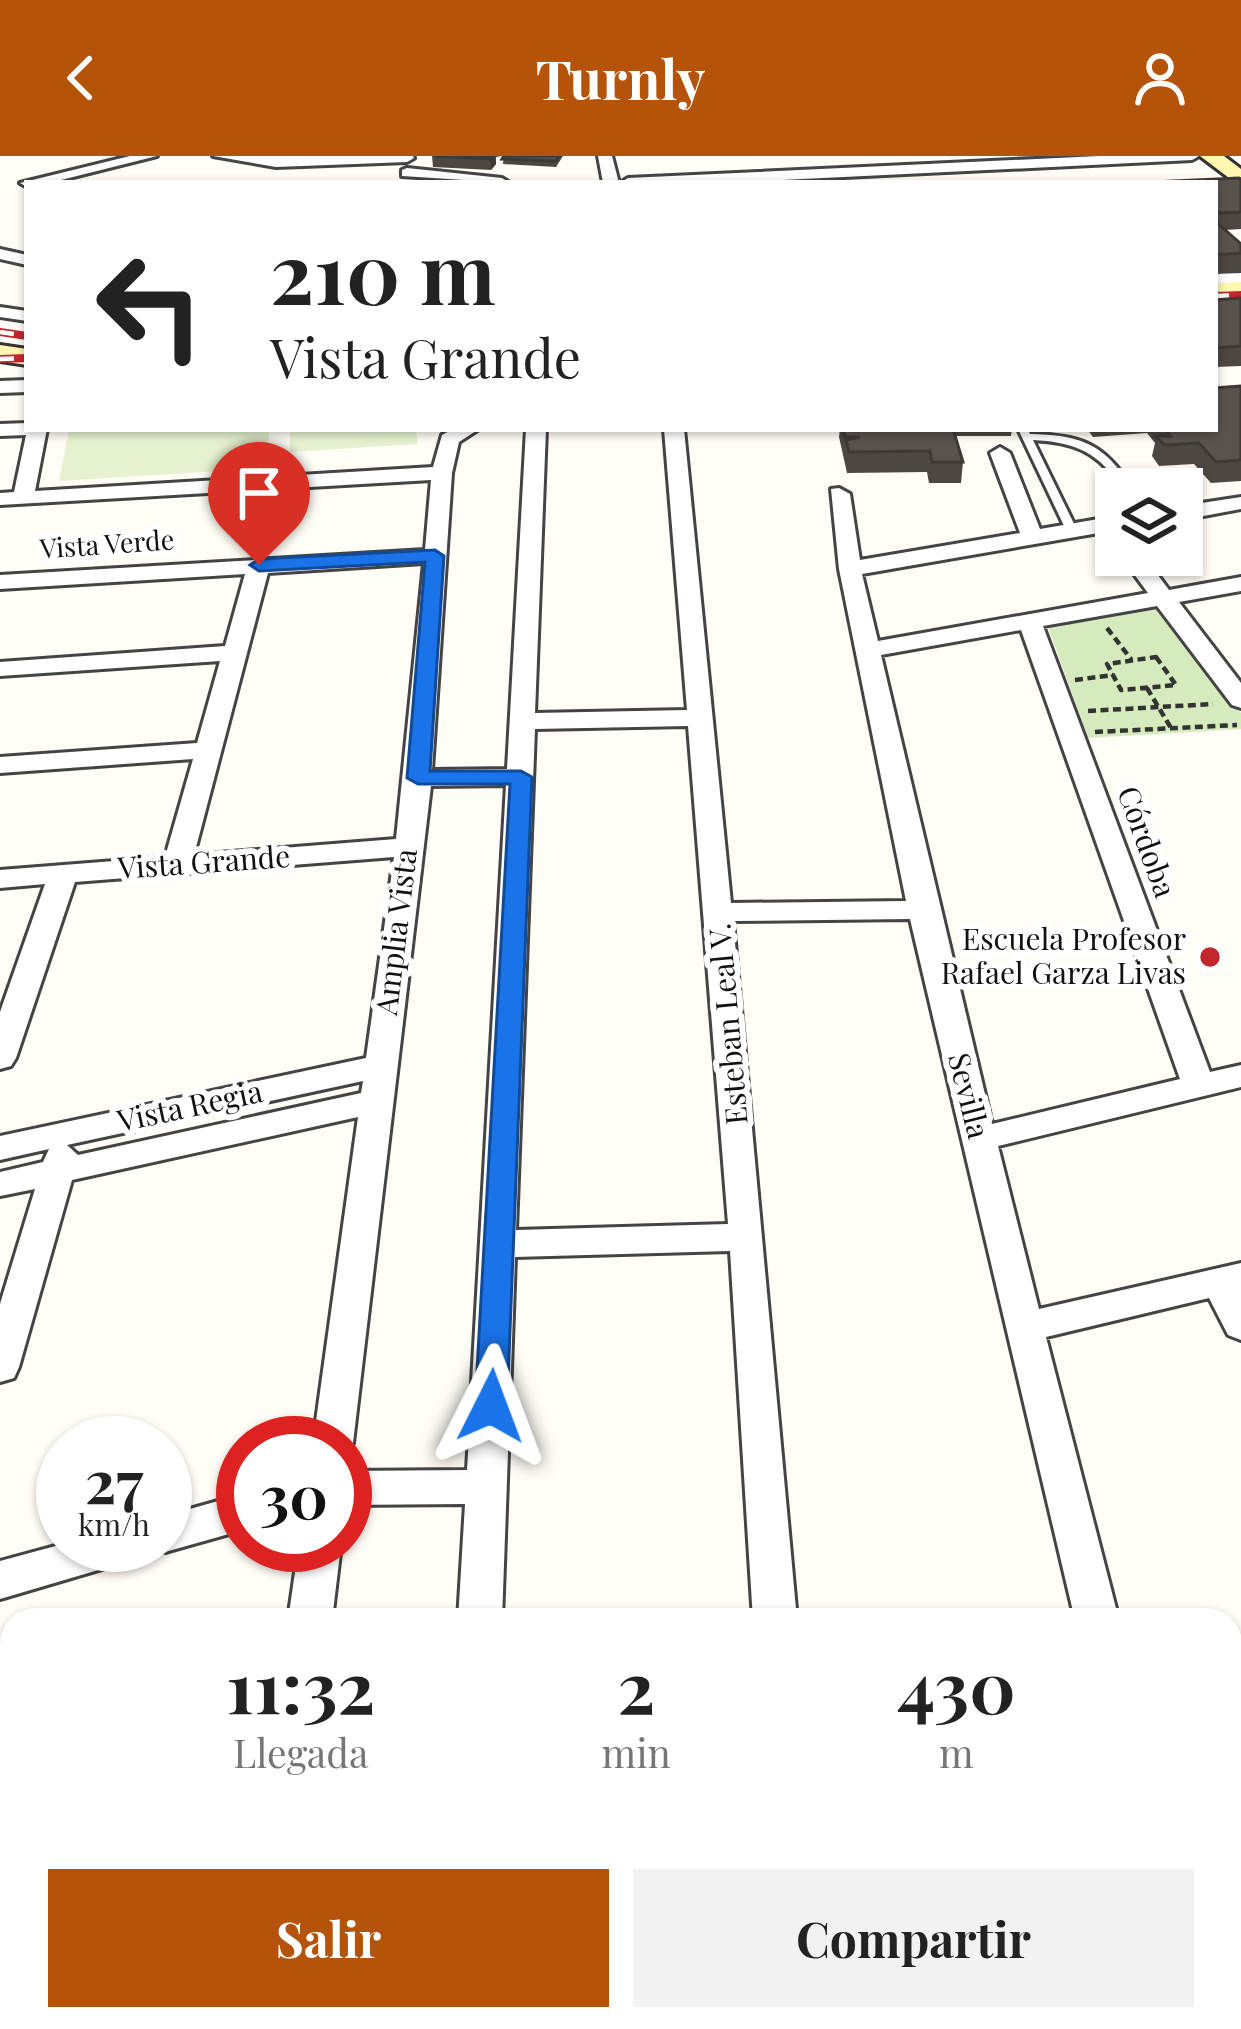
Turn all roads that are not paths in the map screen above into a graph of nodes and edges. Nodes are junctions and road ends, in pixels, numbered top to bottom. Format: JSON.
{"nodes":[{"id":1,"x":74,"y":156,"type":"edge"},
{"id":2,"x":150,"y":156,"type":"edge"},
{"id":3,"x":220,"y":156,"type":"edge"},
{"id":4,"x":1192,"y":156,"type":"edge"},
{"id":5,"x":1211,"y":156,"type":"edge"},
{"id":6,"x":1082,"y":159,"type":"edge"},
{"id":7,"x":407,"y":167,"type":"edge"},
{"id":8,"x":96,"y":168,"type":"junction"},
{"id":9,"x":857,"y":178,"type":"edge"},
{"id":10,"x":41,"y":180,"type":"edge"},
{"id":11,"x":131,"y":180,"type":"edge"},
{"id":12,"x":484,"y":180,"type":"edge"},
{"id":13,"x":765,"y":180,"type":"edge"},
{"id":14,"x":1237,"y":188,"type":"edge"},
{"id":15,"x":37,"y":432,"type":"edge"},
{"id":16,"x":462,"y":432,"type":"edge"},
{"id":17,"x":536,"y":432,"type":"edge"},
{"id":18,"x":674,"y":432,"type":"edge"},
{"id":19,"x":1025,"y":433,"type":"edge"},
{"id":20,"x":1000,"y":453,"type":"dead end"},
{"id":21,"x":1114,"y":468,"type":"edge"},
{"id":22,"x":442,"y":472,"type":"junction"},
{"id":23,"x":839,"y":494,"type":"dead end"},
{"id":24,"x":11,"y":498,"type":"edge"},
{"id":25,"x":1241,"y":503,"type":"edge"},
{"id":26,"x":1203,"y":509,"type":"edge"},
{"id":27,"x":1095,"y":528,"type":"edge"},
{"id":28,"x":1072,"y":530,"type":"junction"},
{"id":29,"x":1032,"y":536,"type":"junction"},
{"id":30,"x":435,"y":556,"type":"junction"},
{"id":31,"x":259,"y":565,"type":"junction"},
{"id":32,"x":850,"y":569,"type":"junction"},
{"id":33,"x":1145,"y":576,"type":"edge"},
{"id":34,"x":0,"y":582,"type":"edge"},
{"id":35,"x":1241,"y":584,"type":"edge"},
{"id":36,"x":1160,"y":598,"type":"junction"},
{"id":37,"x":1030,"y":622,"type":"junction"},
{"id":38,"x":868,"y":650,"type":"junction"},
{"id":39,"x":236,"y":653,"type":"junction"},
{"id":40,"x":0,"y":669,"type":"edge"},
{"id":41,"x":1231,"y":692,"type":"edge"},
{"id":42,"x":698,"y":718,"type":"junction"},
{"id":43,"x":525,"y":721,"type":"junction"},
{"id":44,"x":211,"y":751,"type":"junction"},
{"id":45,"x":0,"y":765,"type":"edge"},
{"id":46,"x":521,"y":777,"type":"junction"},
{"id":47,"x":418,"y":778,"type":"junction"},
{"id":48,"x":408,"y":847,"type":"junction"},
{"id":49,"x":177,"y":866,"type":"junction"},
{"id":50,"x":63,"y":874,"type":"junction"},
{"id":51,"x":0,"y":879,"type":"edge"},
{"id":52,"x":923,"y":910,"type":"junction"},
{"id":53,"x":720,"y":912,"type":"junction"},
{"id":54,"x":9,"y":1003,"type":"edge"},
{"id":55,"x":0,"y":1058,"type":"edge"},
{"id":56,"x":1241,"y":1076,"type":"edge"},
{"id":57,"x":379,"y":1084,"type":"junction"},
{"id":58,"x":1199,"y":1086,"type":"junction"},
{"id":59,"x":68,"y":1134,"type":"junction"},
{"id":60,"x":979,"y":1139,"type":"junction"},
{"id":61,"x":0,"y":1148,"type":"edge"},
{"id":62,"x":58,"y":1172,"type":"junction"},
{"id":63,"x":0,"y":1184,"type":"edge"},
{"id":64,"x":748,"y":1237,"type":"junction"},
{"id":65,"x":501,"y":1244,"type":"junction"},
{"id":66,"x":1230,"y":1280,"type":"edge"},
{"id":67,"x":1241,"y":1325,"type":"edge"},
{"id":68,"x":1025,"y":1327,"type":"junction"},
{"id":69,"x":0,"y":1367,"type":"edge"},
{"id":70,"x":336,"y":1416,"type":"edge"},
{"id":71,"x":486,"y":1486,"type":"junction"},
{"id":72,"x":372,"y":1488,"type":"edge"},
{"id":73,"x":36,"y":1570,"type":"edge"},
{"id":74,"x":316,"y":1572,"type":"edge"},
{"id":75,"x":0,"y":1580,"type":"edge"},
{"id":76,"x":312,"y":1608,"type":"edge"},
{"id":77,"x":481,"y":1608,"type":"edge"},
{"id":78,"x":774,"y":1608,"type":"edge"},
{"id":79,"x":1094,"y":1608,"type":"edge"}],
"edges":[{"from":1,"to":8,"type":"street"},
{"from":2,"to":8,"type":"street"},
{"from":3,"to":7,"type":"street"},
{"from":4,"to":6,"type":"street"},
{"from":5,"to":14,"type":"main road"},
{"from":6,"to":9,"type":"street"},
{"from":7,"to":12,"type":"street"},
{"from":8,"to":10,"type":"street"},
{"from":8,"to":11,"type":"street"},
{"from":9,"to":13,"type":"street"},
{"from":15,"to":24,"type":"street"},
{"from":16,"to":22,"type":"street","name":"Amplia Vista"},
{"from":17,"to":43,"type":"street"},
{"from":18,"to":42,"type":"street","name":"Esteban Leal V."},
{"from":19,"to":21,"type":"lane"},
{"from":19,"to":28,"type":"lane"},
{"from":20,"to":29,"type":"street"},
{"from":22,"to":24,"type":"street"},
{"from":22,"to":30,"type":"street","name":"Amplia Vista"},
{"from":23,"to":32,"type":"street","name":"Sevilla"},
{"from":25,"to":26,"type":"street"},
{"from":27,"to":28,"type":"street"},
{"from":28,"to":29,"type":"street"},
{"from":29,"to":32,"type":"street"},
{"from":30,"to":31,"type":"street","name":"Vista Verde"},
{"from":30,"to":47,"type":"street","name":"Amplia Vista"},
{"from":31,"to":34,"type":"street","name":"Vista Verde"},
{"from":31,"to":39,"type":"street"},
{"from":32,"to":38,"type":"street","name":"Sevilla"},
{"from":33,"to":36,"type":"street"},
{"from":35,"to":36,"type":"street"},
{"from":36,"to":37,"type":"street"},
{"from":36,"to":41,"type":"street"},
{"from":37,"to":38,"type":"street"},
{"from":37,"to":58,"type":"street","name":"Córdoba"},
{"from":38,"to":52,"type":"street","name":"Sevilla"},
{"from":39,"to":40,"type":"street"},
{"from":39,"to":44,"type":"street"},
{"from":42,"to":43,"type":"street"},
{"from":42,"to":53,"type":"street","name":"Esteban Leal V."},
{"from":43,"to":46,"type":"street"},
{"from":44,"to":45,"type":"street"},
{"from":44,"to":49,"type":"street"},
{"from":46,"to":47,"type":"street"},
{"from":46,"to":65,"type":"street"},
{"from":47,"to":48,"type":"street","name":"Amplia Vista"},
{"from":48,"to":49,"type":"street","name":"Vista Grande"},
{"from":48,"to":57,"type":"street","name":"Amplia Vista"},
{"from":49,"to":50,"type":"street","name":"Vista Grande"},
{"from":50,"to":51,"type":"street","name":"Vista Grande"},
{"from":50,"to":54,"type":"street"},
{"from":52,"to":53,"type":"street"},
{"from":52,"to":60,"type":"street","name":"Sevilla"},
{"from":53,"to":64,"type":"street","name":"Esteban Leal V."},
{"from":54,"to":55,"type":"street"},
{"from":56,"to":58,"type":"street"},
{"from":57,"to":59,"type":"street","name":"Vista Regia"},
{"from":57,"to":62,"type":"street","name":"Vista Regia"},
{"from":57,"to":70,"type":"street","name":"Amplia Vista"},
{"from":58,"to":60,"type":"street"},
{"from":59,"to":61,"type":"street","name":"Vista Regia"},
{"from":59,"to":62,"type":"street"},
{"from":60,"to":68,"type":"street","name":"Sevilla"},
{"from":62,"to":63,"type":"street","name":"Vista Regia"},
{"from":62,"to":69,"type":"street"},
{"from":64,"to":65,"type":"street"},
{"from":64,"to":78,"type":"street","name":"Esteban Leal V."},
{"from":65,"to":71,"type":"street"},
{"from":66,"to":67,"type":"street"},
{"from":66,"to":68,"type":"street"},
{"from":68,"to":79,"type":"street","name":"Sevilla"},
{"from":71,"to":72,"type":"street"},
{"from":71,"to":77,"type":"street"},
{"from":73,"to":75,"type":"street"},
{"from":74,"to":76,"type":"street"}]}
